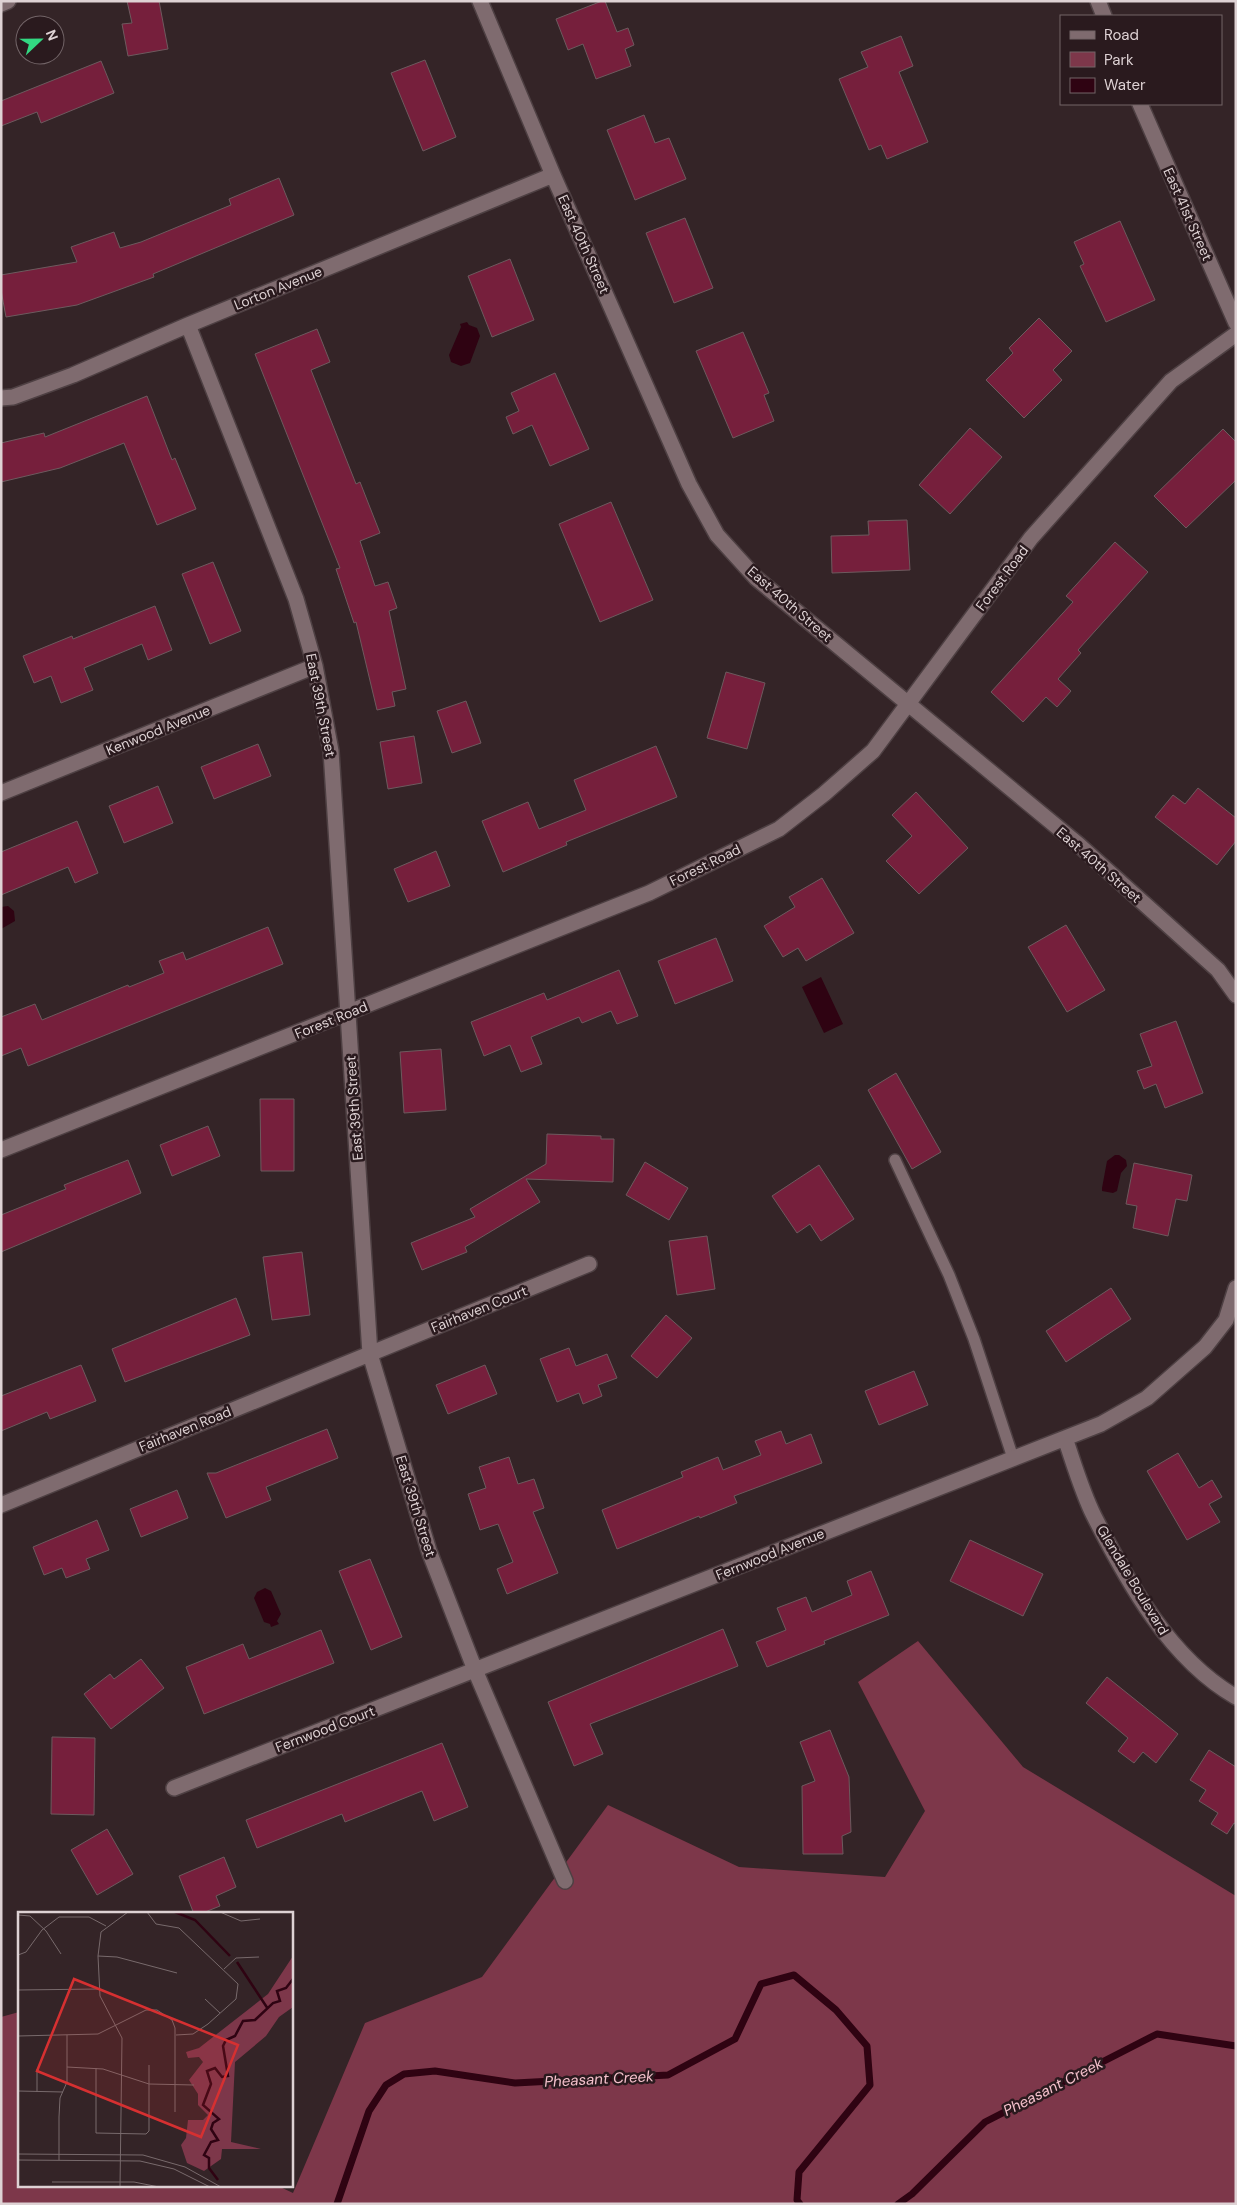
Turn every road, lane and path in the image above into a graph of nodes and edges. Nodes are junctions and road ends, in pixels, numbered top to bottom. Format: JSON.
{"nodes":[{"id":1,"x":8,"y":1,"type":"edge"},
{"id":2,"x":480,"y":1,"type":"edge"},
{"id":3,"x":1098,"y":1,"type":"edge"},
{"id":4,"x":1,"y":4,"type":"edge"},
{"id":5,"x":1104,"y":15,"type":"edge"},
{"id":6,"x":1140,"y":105,"type":"edge"},
{"id":7,"x":553,"y":175,"type":"junction"},
{"id":8,"x":1236,"y":323,"type":"edge"},
{"id":9,"x":188,"y":325,"type":"junction"},
{"id":10,"x":1236,"y":334,"type":"edge"},
{"id":11,"x":1,"y":398,"type":"edge"},
{"id":12,"x":315,"y":666,"type":"junction"},
{"id":13,"x":908,"y":704,"type":"junction"},
{"id":14,"x":1,"y":793,"type":"edge"},
{"id":15,"x":1236,"y":995,"type":"edge"},
{"id":16,"x":347,"y":1014,"type":"junction"},
{"id":17,"x":1,"y":1150,"type":"edge"},
{"id":18,"x":895,"y":1160,"type":"dead end"},
{"id":19,"x":588,"y":1264,"type":"dead end"},
{"id":20,"x":1236,"y":1288,"type":"edge"},
{"id":21,"x":370,"y":1354,"type":"junction"},
{"id":22,"x":1065,"y":1438,"type":"junction"},
{"id":23,"x":1013,"y":1458,"type":"junction"},
{"id":24,"x":1,"y":1505,"type":"edge"},
{"id":25,"x":475,"y":1670,"type":"junction"},
{"id":26,"x":1236,"y":1697,"type":"edge"},
{"id":27,"x":174,"y":1788,"type":"dead end"},
{"id":28,"x":565,"y":1881,"type":"dead end"}],
"edges":[{"from":1,"to":4,"type":"street"},
{"from":2,"to":7,"type":"street","name":"East 40th Street"},
{"from":3,"to":5,"type":"street"},
{"from":6,"to":8,"type":"street","name":"East 41st Street"},
{"from":7,"to":9,"type":"street","name":"Lorton Avenue"},
{"from":7,"to":13,"type":"street","name":"East 40th Street"},
{"from":9,"to":11,"type":"street","name":"Lorton Avenue"},
{"from":9,"to":12,"type":"street","name":"East 39th Street"},
{"from":10,"to":13,"type":"street","name":"Forest Road"},
{"from":12,"to":14,"type":"street","name":"Kenwood Avenue"},
{"from":12,"to":16,"type":"street","name":"East 39th Street"},
{"from":13,"to":15,"type":"street","name":"East 40th Street"},
{"from":13,"to":16,"type":"street","name":"Forest Road"},
{"from":16,"to":17,"type":"street","name":"Forest Road"},
{"from":16,"to":21,"type":"street","name":"East 39th Street"},
{"from":18,"to":23,"type":"lane"},
{"from":19,"to":21,"type":"street","name":"Fairhaven Court"},
{"from":20,"to":22,"type":"street"},
{"from":21,"to":24,"type":"street","name":"Fairhaven Road"},
{"from":21,"to":25,"type":"street","name":"East 39th Street"},
{"from":22,"to":23,"type":"street","name":"Fernwood Avenue"},
{"from":22,"to":26,"type":"street","name":"Glendale Boulevard"},
{"from":23,"to":25,"type":"street","name":"Fernwood Avenue"},
{"from":25,"to":27,"type":"street","name":"Fernwood Court"},
{"from":25,"to":28,"type":"street","name":"East 39th Street"}]}
